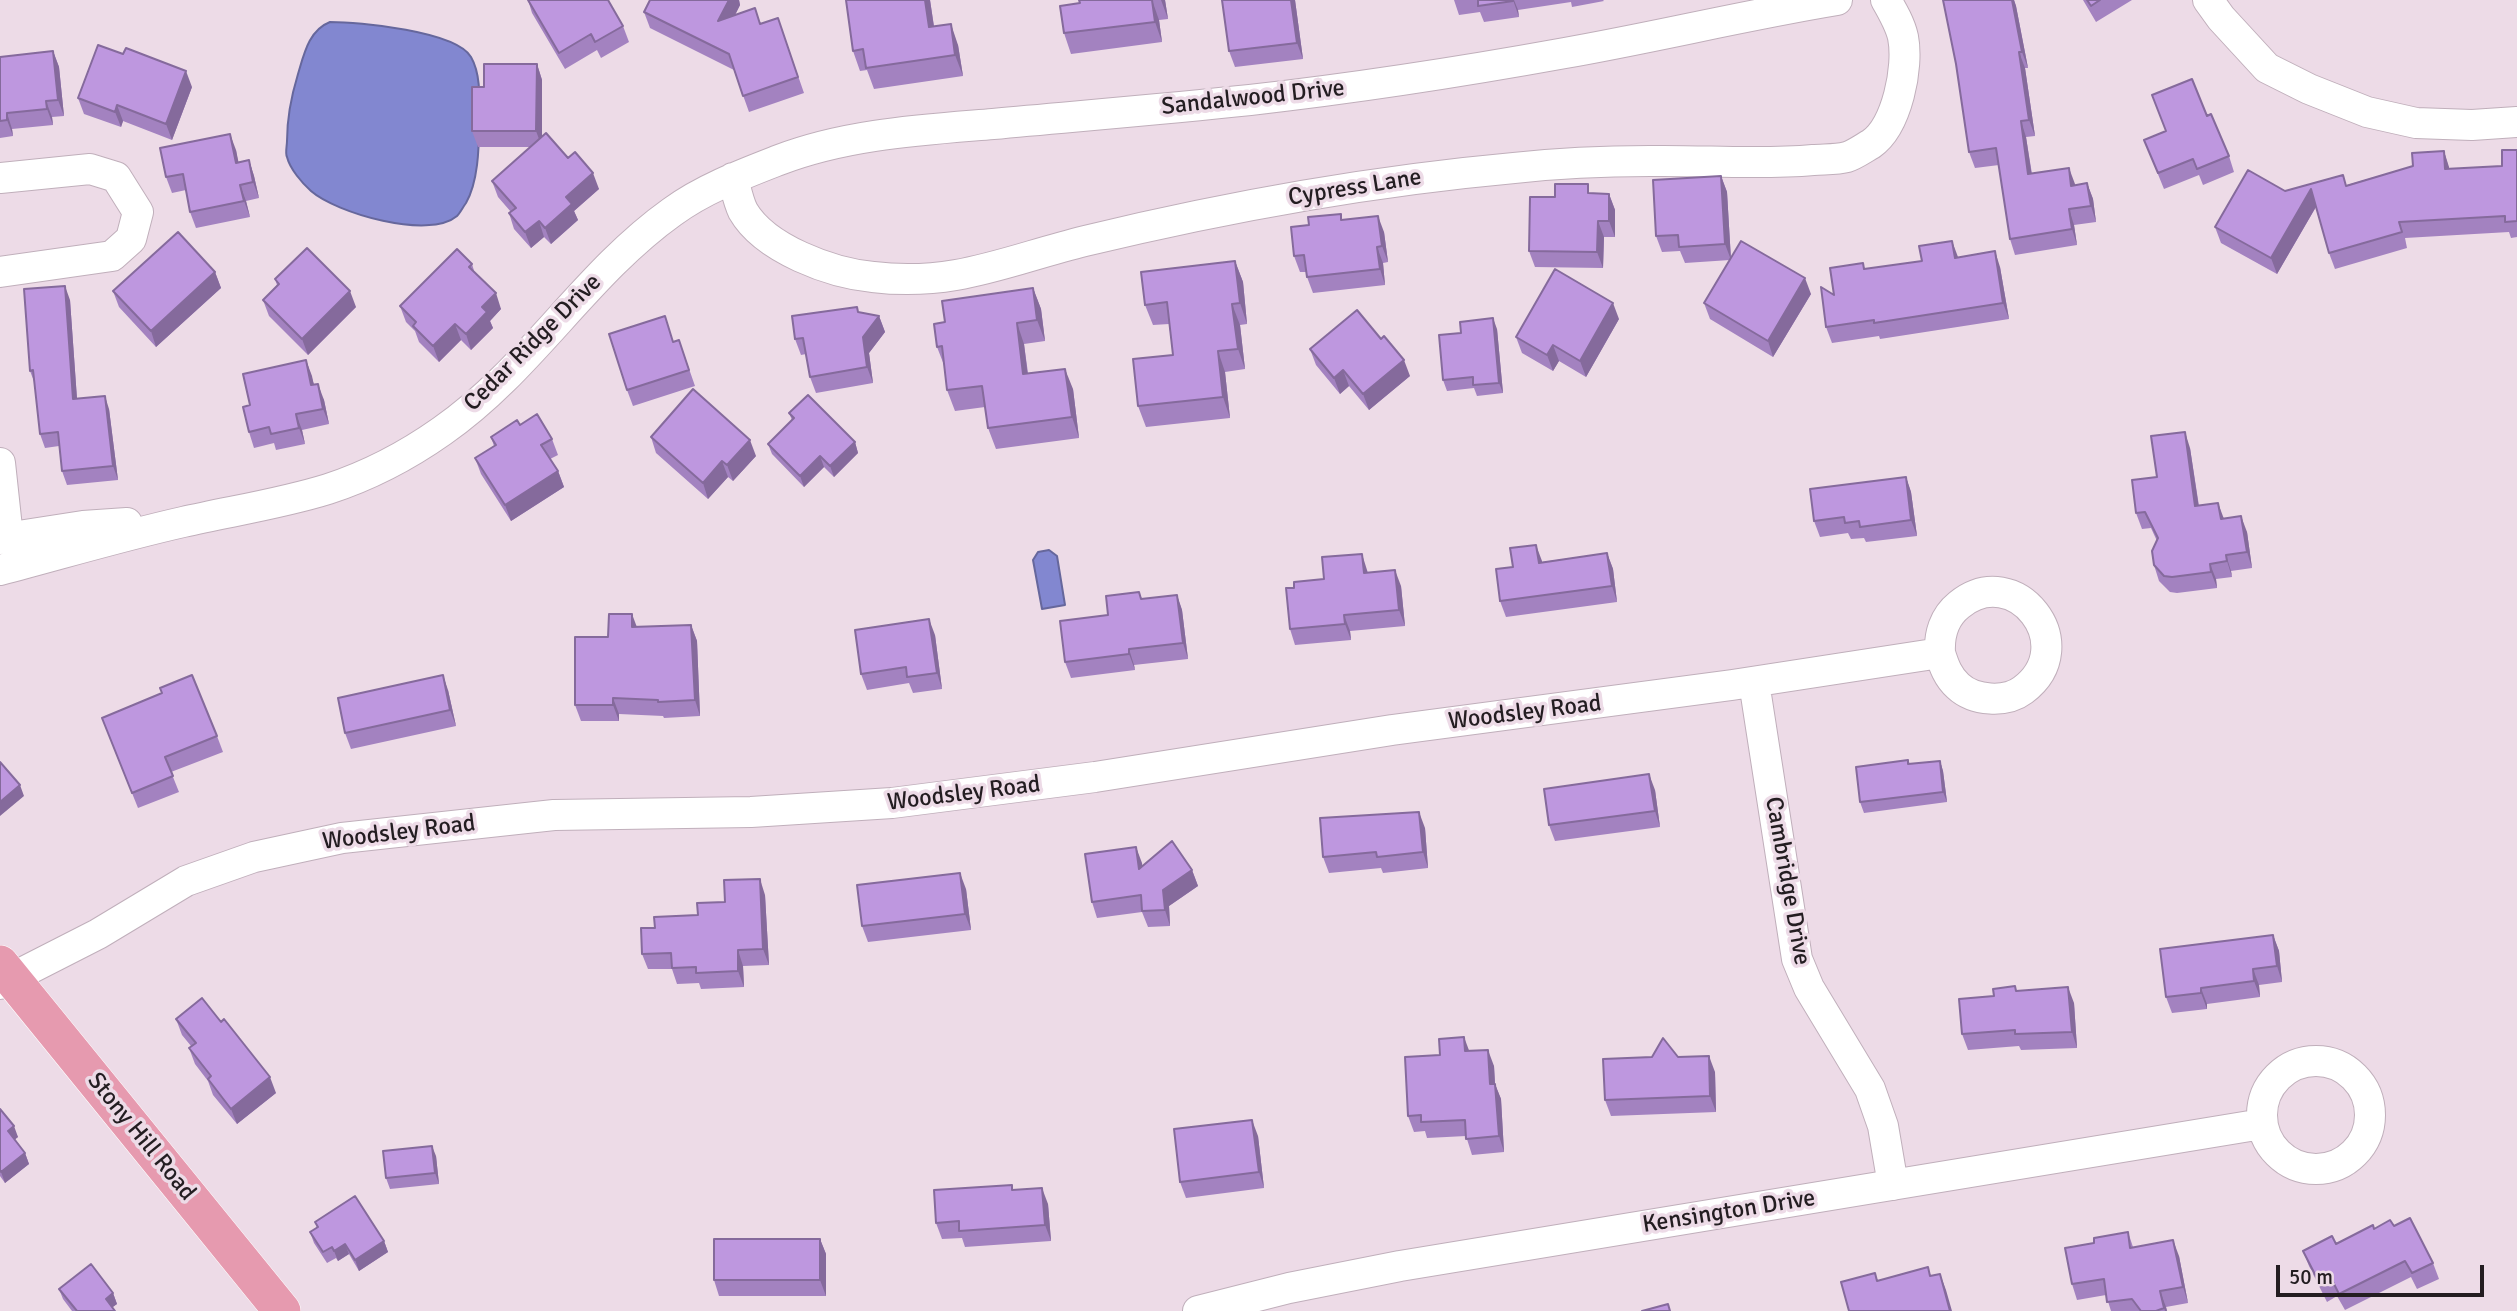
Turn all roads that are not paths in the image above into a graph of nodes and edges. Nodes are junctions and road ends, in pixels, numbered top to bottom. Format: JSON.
{"nodes":[{"id":1,"x":1838,"y":0,"type":"edge"},
{"id":2,"x":1886,"y":0,"type":"edge"},
{"id":3,"x":2208,"y":0,"type":"edge"},
{"id":4,"x":2517,"y":122,"type":"edge"},
{"id":5,"x":0,"y":178,"type":"edge"},
{"id":6,"x":733,"y":178,"type":"junction"},
{"id":7,"x":676,"y":208,"type":"joint"},
{"id":8,"x":0,"y":272,"type":"edge"},
{"id":9,"x":0,"y":463,"type":"edge"},
{"id":10,"x":180,"y":523,"type":"junction"},
{"id":11,"x":4,"y":538,"type":"edge"},
{"id":12,"x":0,"y":570,"type":"edge"},
{"id":13,"x":1940,"y":653,"type":"dead end"},
{"id":14,"x":1754,"y":682,"type":"junction"},
{"id":15,"x":4,"y":975,"type":"edge"},
{"id":16,"x":2262,"y":1124,"type":"dead end"},
{"id":17,"x":1893,"y":1185,"type":"junction"},
{"id":18,"x":282,"y":1311,"type":"edge"},
{"id":19,"x":1198,"y":1311,"type":"edge"}],
"edges":[{"from":1,"to":6,"type":"street","name":"Sandalwood Drive"},
{"from":2,"to":6,"type":"street","name":"Cypress Lane"},
{"from":3,"to":4,"type":"street"},
{"from":5,"to":8,"type":"street"},
{"from":6,"to":7,"type":"street","name":"Sandalwood Drive"},
{"from":7,"to":10,"type":"street","name":"Cedar Ridge Drive"},
{"from":9,"to":11,"type":"street"},
{"from":10,"to":11,"type":"street","name":"Cedar Ridge Drive"},
{"from":10,"to":12,"type":"street","name":"Cedar Ridge Drive"},
{"from":13,"to":14,"type":"street","name":"Woodsley Road"},
{"from":14,"to":15,"type":"street","name":"Woodsley Road"},
{"from":14,"to":17,"type":"street","name":"Cambridge Drive"},
{"from":15,"to":18,"type":"main road","name":"Stony Hill Road"},
{"from":16,"to":17,"type":"street","name":"Kensington Drive"},
{"from":17,"to":19,"type":"street","name":"Kensington Drive"}]}
